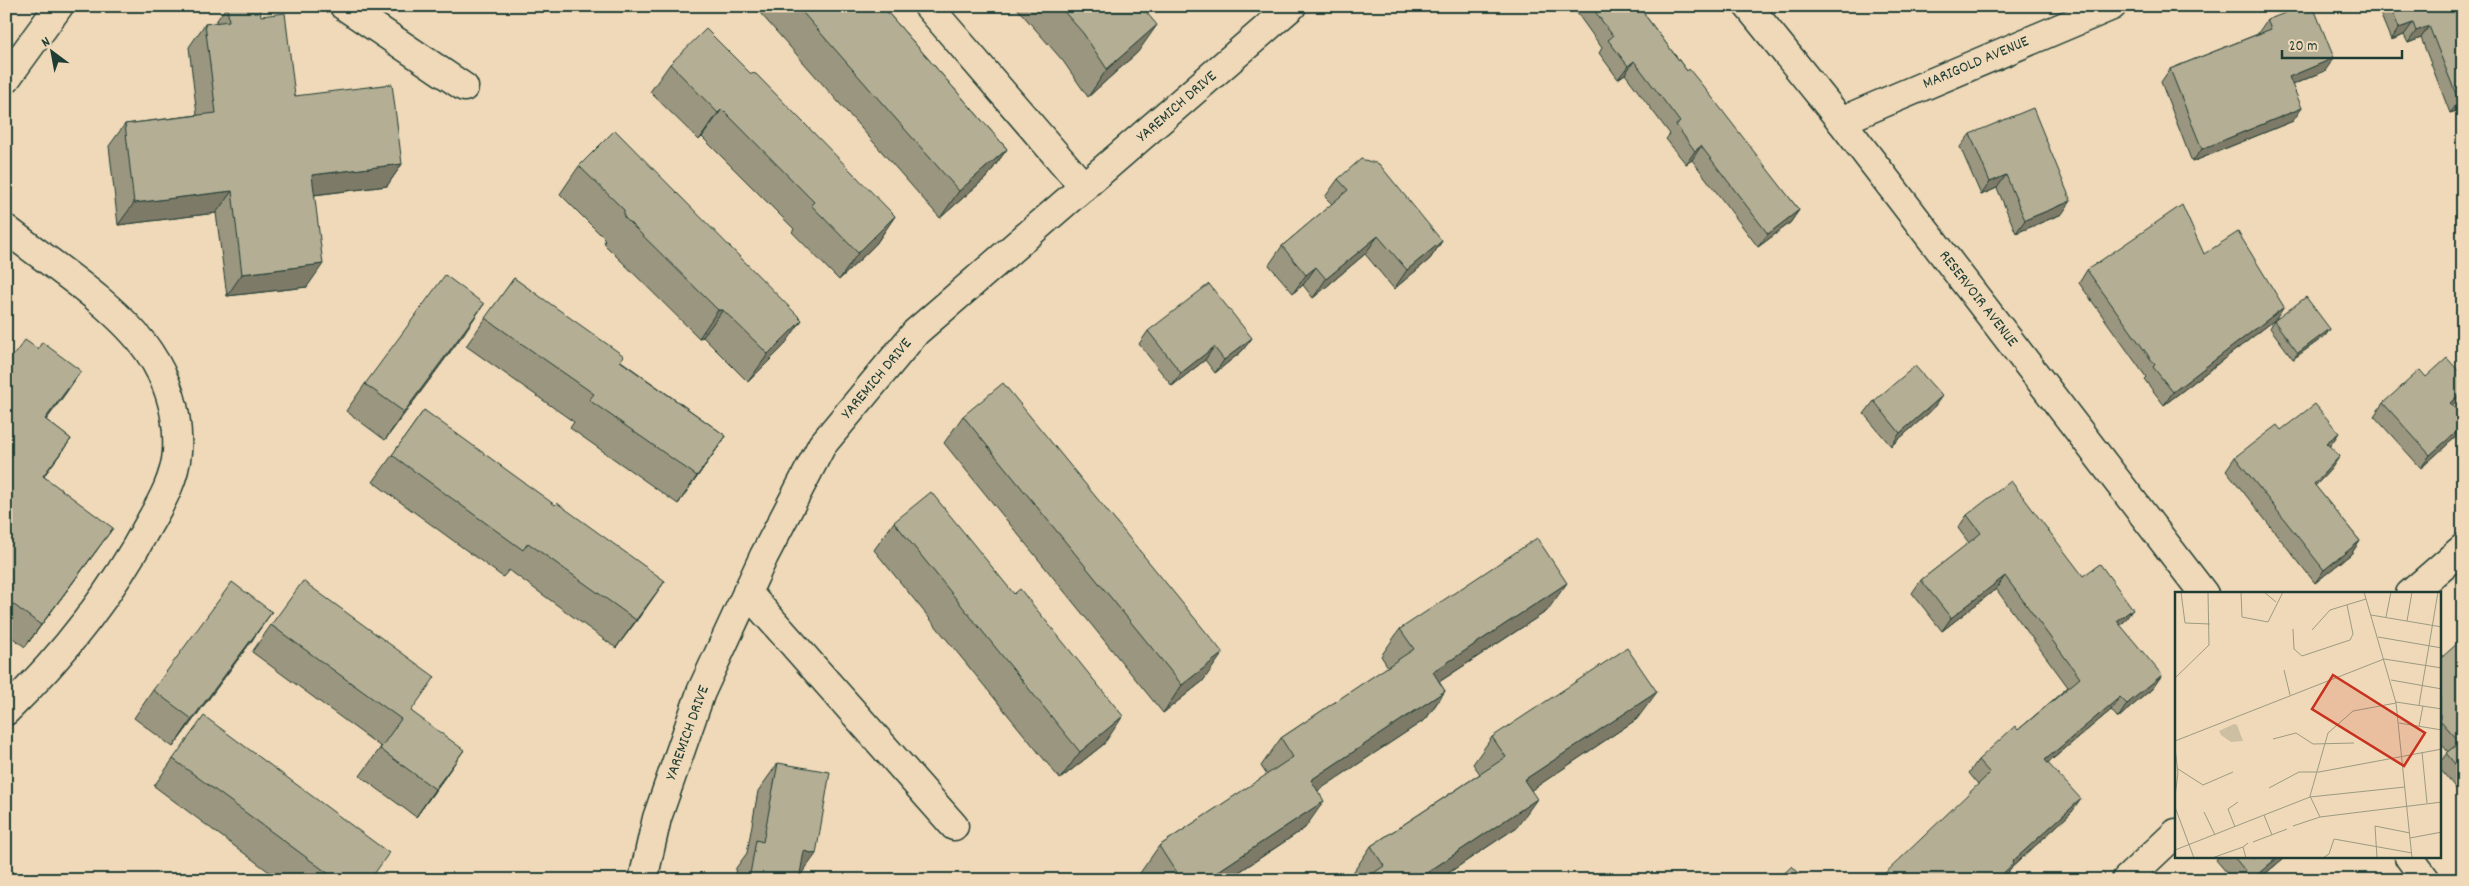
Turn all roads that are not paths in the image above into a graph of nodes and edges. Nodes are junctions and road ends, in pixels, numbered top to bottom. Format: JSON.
{"nodes":[{"id":1,"x":59,"y":6,"type":"edge"},
{"id":2,"x":344,"y":6,"type":"edge"},
{"id":3,"x":928,"y":6,"type":"edge"},
{"id":4,"x":1292,"y":6,"type":"edge"},
{"id":5,"x":1748,"y":6,"type":"edge"},
{"id":6,"x":2112,"y":6,"type":"edge"},
{"id":7,"x":6,"y":79,"type":"edge"},
{"id":8,"x":464,"y":87,"type":"dead end"},
{"id":9,"x":1841,"y":121,"type":"junction"},
{"id":10,"x":1084,"y":187,"type":"junction"},
{"id":11,"x":6,"y":229,"type":"edge"},
{"id":12,"x":2463,"y":548,"type":"edge"},
{"id":13,"x":747,"y":592,"type":"junction"},
{"id":14,"x":2202,"y":592,"type":"edge"},
{"id":15,"x":2412,"y":592,"type":"edge"},
{"id":16,"x":6,"y":711,"type":"edge"},
{"id":17,"x":954,"y":826,"type":"dead end"},
{"id":18,"x":2175,"y":834,"type":"edge"},
{"id":19,"x":2410,"y":858,"type":"edge"},
{"id":20,"x":643,"y":880,"type":"edge"},
{"id":21,"x":2126,"y":880,"type":"edge"},
{"id":22,"x":2426,"y":880,"type":"edge"}],
"edges":[{"from":1,"to":7,"type":"street"},
{"from":2,"to":8,"type":"street"},
{"from":3,"to":10,"type":"street"},
{"from":4,"to":10,"type":"street","name":"YAREMICH DRIVE"},
{"from":5,"to":9,"type":"street","name":"RESERVOIR AVENUE"},
{"from":6,"to":9,"type":"street","name":"MARIGOLD AVENUE"},
{"from":9,"to":14,"type":"street","name":"RESERVOIR AVENUE"},
{"from":10,"to":13,"type":"street","name":"YAREMICH DRIVE"},
{"from":11,"to":16,"type":"street"},
{"from":12,"to":15,"type":"street"},
{"from":13,"to":17,"type":"street"},
{"from":13,"to":20,"type":"street","name":"YAREMICH DRIVE"},
{"from":18,"to":21,"type":"street"},
{"from":19,"to":22,"type":"street"}]}
